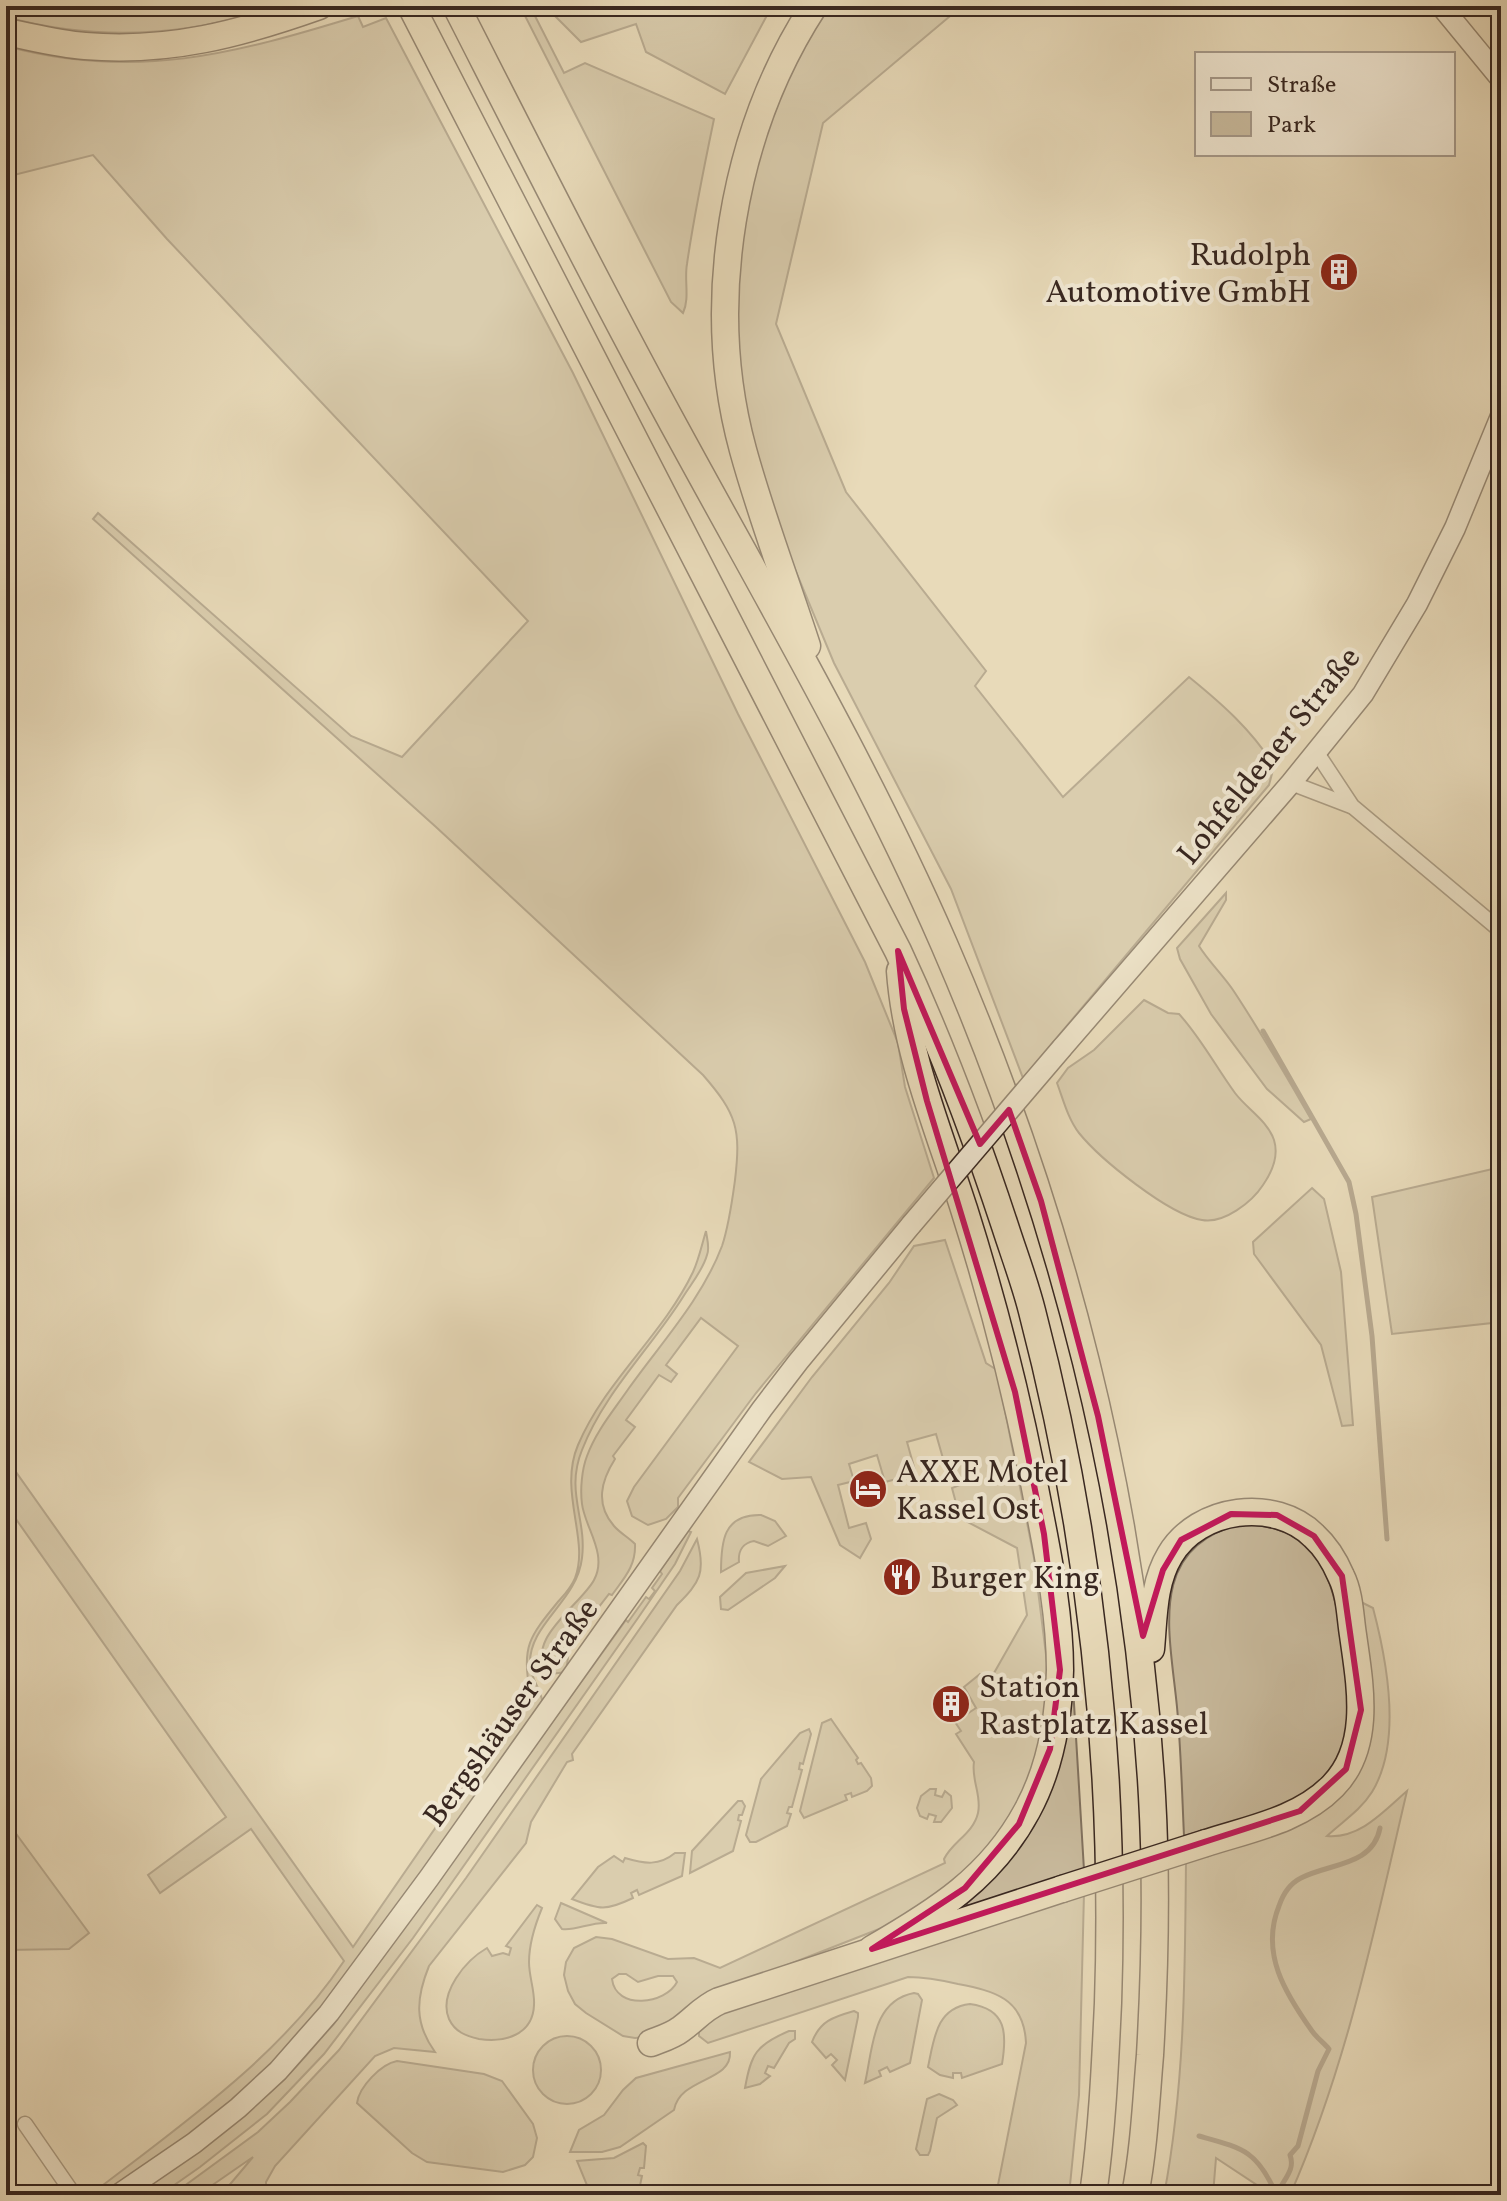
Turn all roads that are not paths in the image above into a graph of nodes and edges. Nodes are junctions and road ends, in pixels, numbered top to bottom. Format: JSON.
{"nodes":[{"id":1,"x":319,"y":6,"type":"edge"},
{"id":2,"x":411,"y":6,"type":"edge"},
{"id":3,"x":456,"y":6,"type":"edge"},
{"id":4,"x":814,"y":6,"type":"edge"},
{"id":5,"x":1441,"y":6,"type":"edge"},
{"id":6,"x":6,"y":32,"type":"edge"},
{"id":7,"x":1501,"y":79,"type":"edge"},
{"id":8,"x":1500,"y":422,"type":"edge"},
{"id":9,"x":827,"y":706,"type":"junction"},
{"id":10,"x":1317,"y":753,"type":"junction"},
{"id":11,"x":1291,"y":783,"type":"junction"},
{"id":12,"x":1352,"y":806,"type":"junction"},
{"id":13,"x":1501,"y":931,"type":"edge"},
{"id":14,"x":898,"y":951,"type":"junction"},
{"id":15,"x":911,"y":1225,"type":"joint"},
{"id":16,"x":1145,"y":1705,"type":"junction"},
{"id":17,"x":872,"y":1949,"type":"junction"},
{"id":18,"x":651,"y":2043,"type":"dead end"},
{"id":19,"x":25,"y":2124,"type":"dead end"},
{"id":20,"x":74,"y":2195,"type":"edge"},
{"id":21,"x":118,"y":2195,"type":"edge"},
{"id":22,"x":1093,"y":2195,"type":"edge"},
{"id":23,"x":1135,"y":2195,"type":"edge"}],
"edges":[{"from":1,"to":6,"type":"highway"},
{"from":2,"to":14,"type":"highway"},
{"from":3,"to":9,"type":"highway"},
{"from":4,"to":9,"type":"highway"},
{"from":5,"to":7,"type":"main road"},
{"from":8,"to":10,"type":"main road","name":"Lohfeldener Straße"},
{"from":9,"to":16,"type":"highway"},
{"from":10,"to":11,"type":"main road","name":"Lohfeldener Straße"},
{"from":10,"to":12,"type":"street"},
{"from":11,"to":12,"type":"street"},
{"from":11,"to":15,"type":"main road","name":"Lohfeldener Straße","bridge":true},
{"from":12,"to":13,"type":"street"},
{"from":14,"to":17,"type":"highway"},
{"from":14,"to":22,"type":"highway"},
{"from":15,"to":21,"type":"main road","name":"Bergshäuser Straße"},
{"from":16,"to":17,"type":"highway","bridge":true},
{"from":16,"to":23,"type":"highway"},
{"from":17,"to":18,"type":"highway"},
{"from":19,"to":20,"type":"street"}]}
